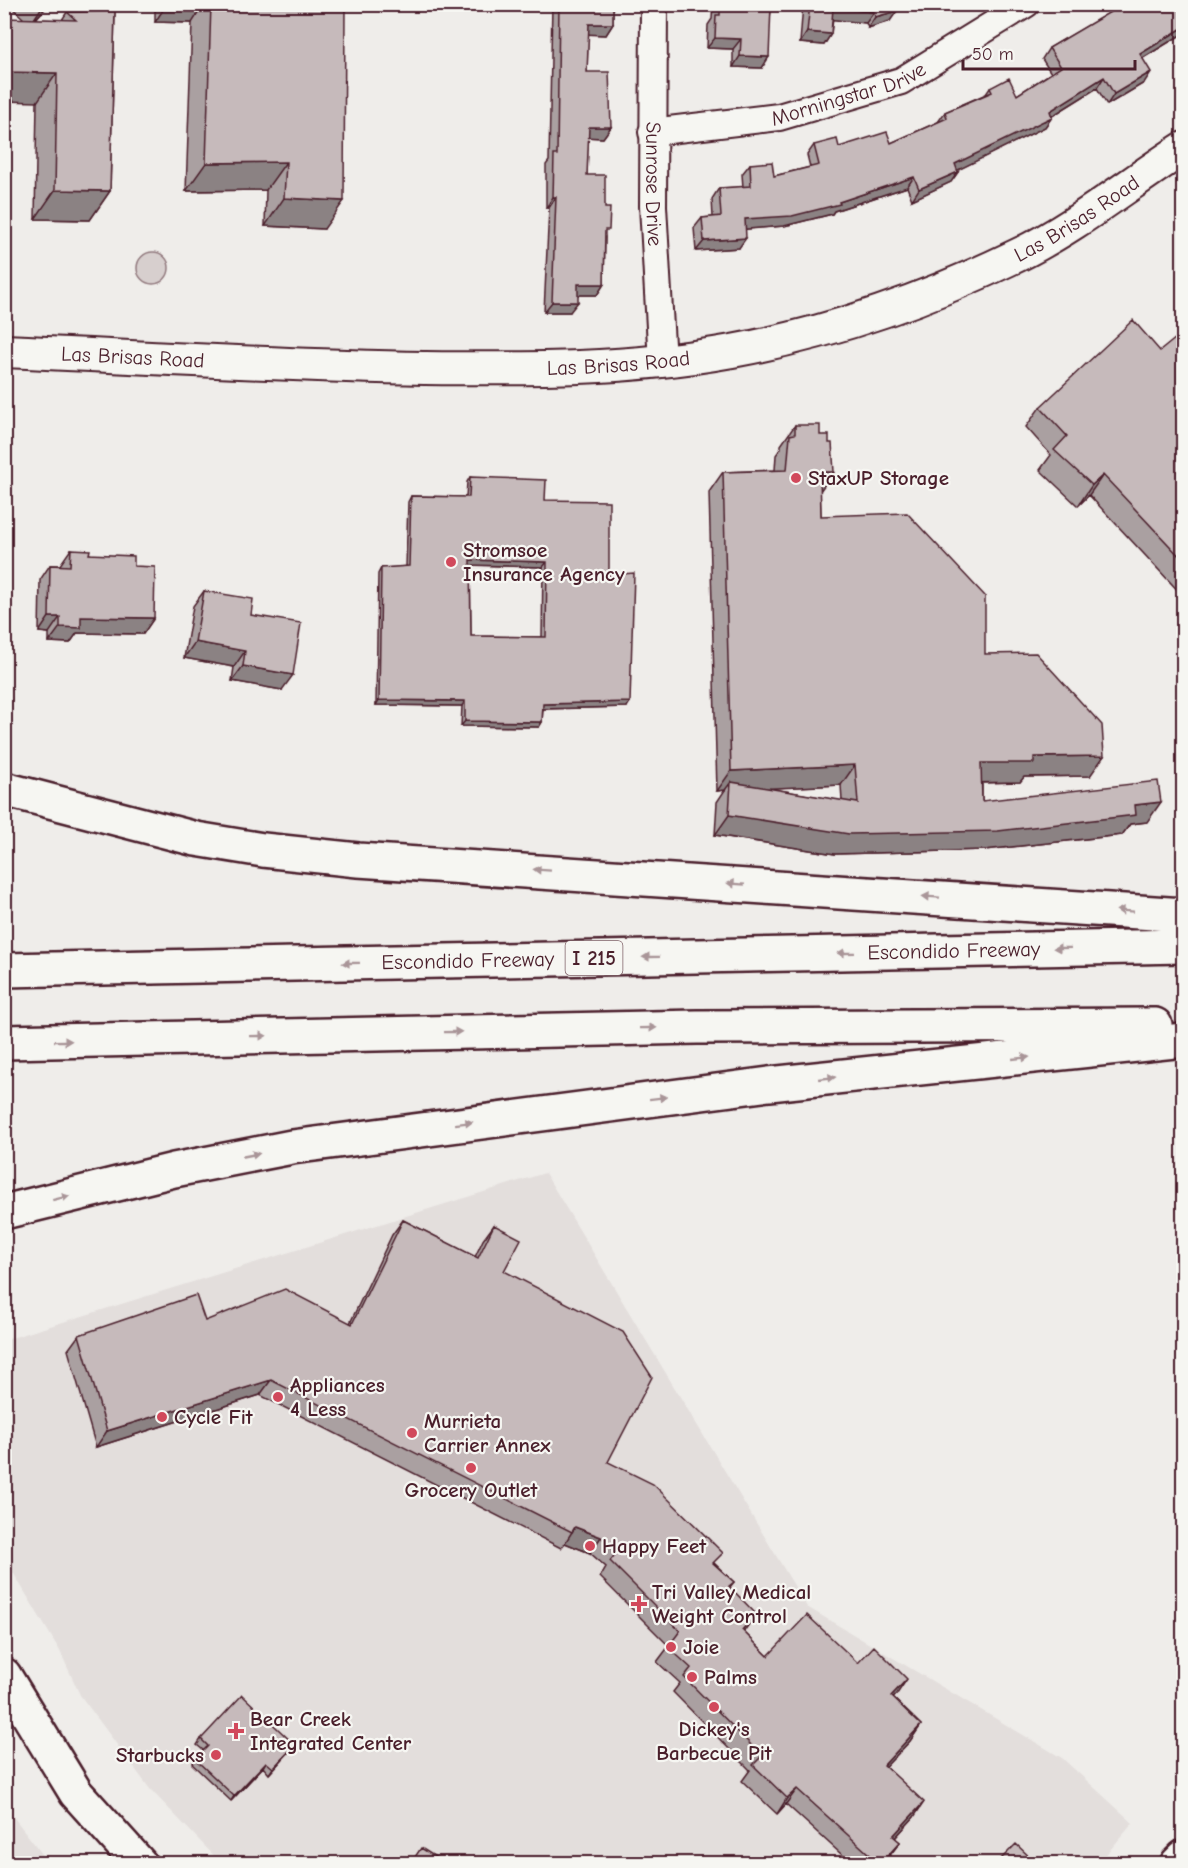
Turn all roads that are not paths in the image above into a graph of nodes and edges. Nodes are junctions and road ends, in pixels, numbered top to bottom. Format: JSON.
{"nodes":[{"id":1,"x":654,"y":4,"type":"edge"},
{"id":2,"x":1019,"y":6,"type":"edge"},
{"id":3,"x":652,"y":132,"type":"junction"},
{"id":4,"x":1184,"y":148,"type":"edge"},
{"id":5,"x":4,"y":351,"type":"edge"},
{"id":6,"x":662,"y":362,"type":"junction"},
{"id":7,"x":4,"y":789,"type":"edge"},
{"id":8,"x":1184,"y":915,"type":"edge"},
{"id":9,"x":1184,"y":946,"type":"edge"},
{"id":10,"x":4,"y":970,"type":"edge"},
{"id":11,"x":1184,"y":1024,"type":"edge"},
{"id":12,"x":1184,"y":1040,"type":"edge"},
{"id":13,"x":4,"y":1042,"type":"edge"},
{"id":14,"x":4,"y":1212,"type":"edge"},
{"id":15,"x":4,"y":1675,"type":"edge"},
{"id":16,"x":1184,"y":1857,"type":"edge"},
{"id":17,"x":140,"y":1863,"type":"edge"},
{"id":18,"x":1177,"y":1863,"type":"edge"}],
"edges":[{"from":1,"to":3,"type":"street","name":"Sunrose Drive"},
{"from":2,"to":3,"type":"street","name":"Morningstar Drive"},
{"from":3,"to":6,"type":"street","name":"Sunrose Drive"},
{"from":4,"to":6,"type":"street","name":"Las Brisas Road"},
{"from":5,"to":6,"type":"street","name":"Las Brisas Road"},
{"from":8,"to":7,"type":"main road","one_way":true},
{"from":9,"to":10,"type":"main road","name":"Escondido Freeway","number":"I 215","one_way":true},
{"from":13,"to":11,"type":"main road","one_way":true},
{"from":14,"to":12,"type":"main road","one_way":true},
{"from":15,"to":17,"type":"main road"},
{"from":16,"to":18,"type":"main road"}]}
